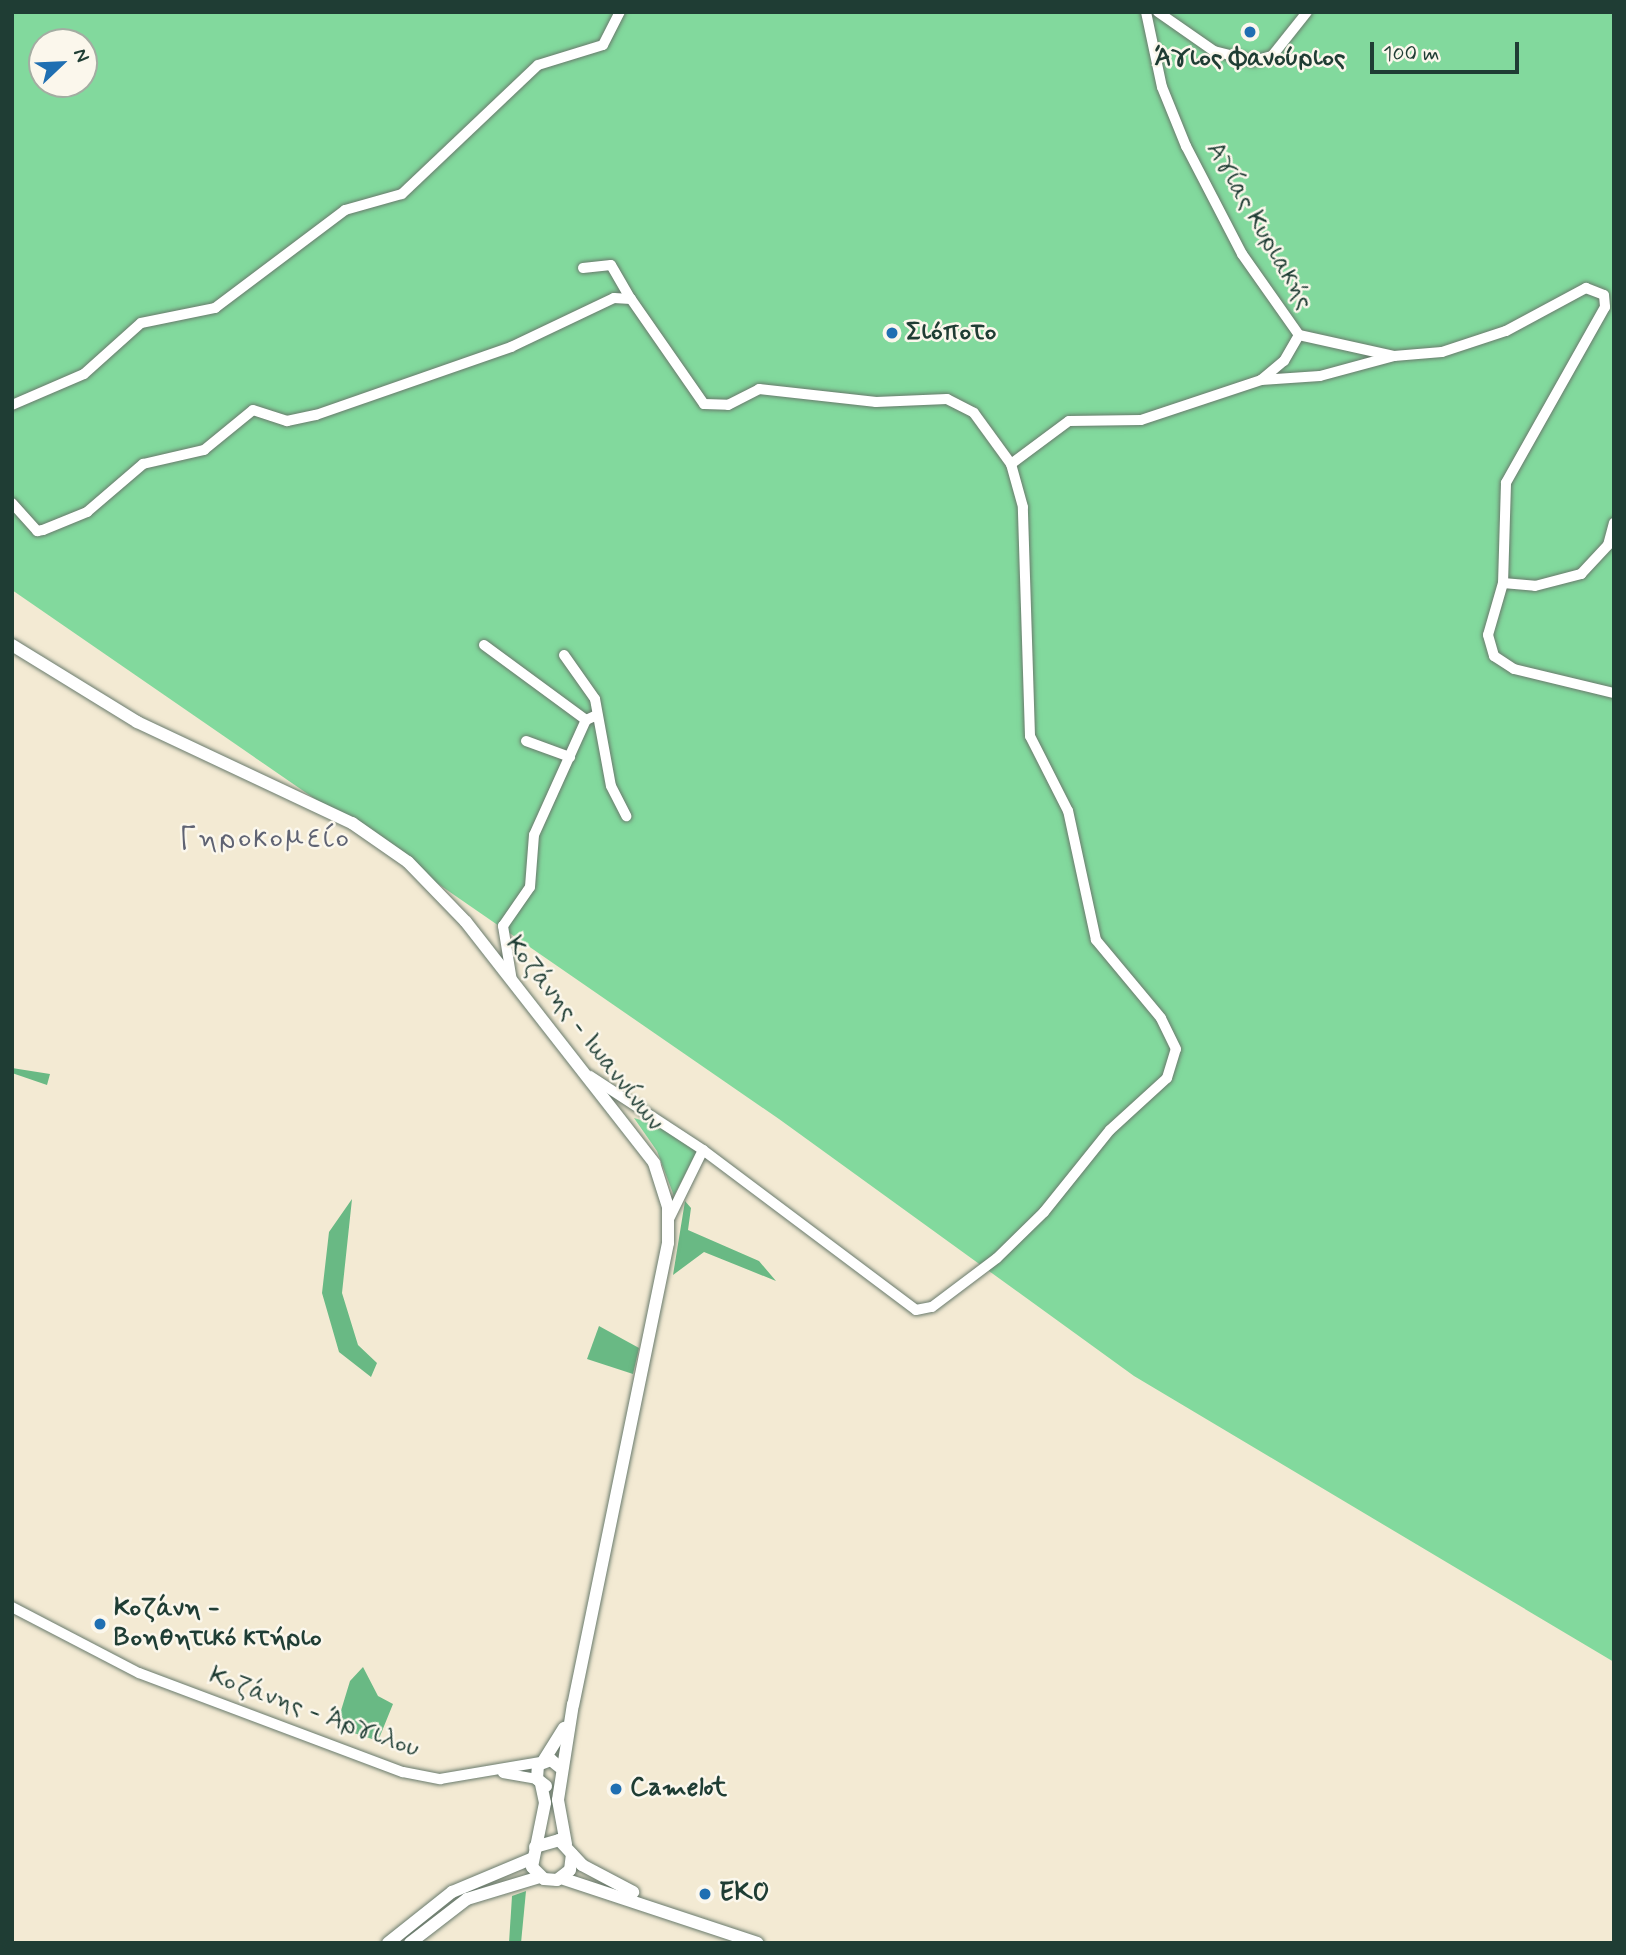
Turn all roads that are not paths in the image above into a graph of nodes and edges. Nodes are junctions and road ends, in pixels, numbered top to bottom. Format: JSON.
{"nodes":[{"id":1,"x":620,"y":12,"type":"edge"},
{"id":2,"x":1146,"y":12,"type":"edge"},
{"id":3,"x":1158,"y":12,"type":"edge"},
{"id":4,"x":1307,"y":12,"type":"edge"},
{"id":5,"x":583,"y":268,"type":"dead end"},
{"id":6,"x":631,"y":299,"type":"junction"},
{"id":7,"x":1298,"y":335,"type":"junction"},
{"id":8,"x":1394,"y":356,"type":"junction"},
{"id":9,"x":1261,"y":380,"type":"junction"},
{"id":10,"x":12,"y":405,"type":"edge"},
{"id":11,"x":1011,"y":464,"type":"junction"},
{"id":12,"x":12,"y":503,"type":"edge"},
{"id":13,"x":1614,"y":523,"type":"edge"},
{"id":14,"x":1503,"y":583,"type":"junction"},
{"id":15,"x":12,"y":645,"type":"edge"},
{"id":16,"x":484,"y":645,"type":"dead end"},
{"id":17,"x":564,"y":654,"type":"dead end"},
{"id":18,"x":1614,"y":692,"type":"edge"},
{"id":19,"x":590,"y":718,"type":"junction"},
{"id":20,"x":526,"y":741,"type":"dead end"},
{"id":21,"x":570,"y":757,"type":"junction"},
{"id":22,"x":626,"y":816,"type":"dead end"},
{"id":23,"x":512,"y":981,"type":"junction"},
{"id":24,"x":590,"y":1076,"type":"junction"},
{"id":25,"x":703,"y":1150,"type":"junction"},
{"id":26,"x":669,"y":1219,"type":"junction"},
{"id":27,"x":12,"y":1607,"type":"edge"},
{"id":28,"x":573,"y":1704,"type":"junction"},
{"id":29,"x":542,"y":1761,"type":"junction"},
{"id":30,"x":493,"y":1772,"type":"junction"},
{"id":31,"x":561,"y":1774,"type":"junction"},
{"id":32,"x":539,"y":1781,"type":"junction"},
{"id":33,"x":569,"y":1849,"type":"junction"},
{"id":34,"x":533,"y":1853,"type":"junction"},
{"id":35,"x":540,"y":1877,"type":"junction"},
{"id":36,"x":561,"y":1878,"type":"junction"},
{"id":37,"x":658,"y":1905,"type":"junction"},
{"id":38,"x":412,"y":1942,"type":"edge"},
{"id":39,"x":387,"y":1943,"type":"edge"},
{"id":40,"x":758,"y":1943,"type":"edge"}],
"edges":[{"from":1,"to":10,"type":"street"},
{"from":2,"to":7,"type":"street","name":"Αγίας Κυριακής"},
{"from":3,"to":4,"type":"street"},
{"from":5,"to":6,"type":"street"},
{"from":6,"to":11,"type":"street"},
{"from":6,"to":12,"type":"street"},
{"from":7,"to":8,"type":"street","name":"Αγίας Κυριακής"},
{"from":7,"to":9,"type":"street"},
{"from":8,"to":9,"type":"street"},
{"from":8,"to":14,"type":"street","name":"Αγίας Κυριακής"},
{"from":9,"to":11,"type":"street"},
{"from":11,"to":25,"type":"street"},
{"from":13,"to":14,"type":"street"},
{"from":14,"to":18,"type":"street","name":"Αγίας Κυριακής"},
{"from":15,"to":23,"type":"main road","name":"Κοζάνης - Ιωαννίνων"},
{"from":16,"to":19,"type":"street"},
{"from":17,"to":19,"type":"street"},
{"from":19,"to":21,"type":"street"},
{"from":19,"to":22,"type":"street"},
{"from":20,"to":21,"type":"street"},
{"from":21,"to":23,"type":"street"},
{"from":23,"to":24,"type":"main road","name":"Κοζάνης - Ιωαννίνων"},
{"from":24,"to":25,"type":"street"},
{"from":24,"to":26,"type":"main road","name":"Κοζάνης - Ιωαννίνων"},
{"from":25,"to":26,"type":"street"},
{"from":26,"to":28,"type":"main road","name":"Κοζάνης - Ιωαννίνων"},
{"from":27,"to":30,"type":"street","name":"Κοζάνης - Άργιλου"},
{"from":28,"to":29,"type":"main road","name":"Κοζάνης - Ιωαννίνων"},
{"from":28,"to":31,"type":"main road","name":"Κοζάνης - Ιωαννίνων"},
{"from":29,"to":30,"type":"street"},
{"from":29,"to":31,"type":"main road"},
{"from":29,"to":32,"type":"main road","name":"Κοζάνης - Ιωαννίνων"},
{"from":30,"to":32,"type":"street"},
{"from":31,"to":32,"type":"main road"},
{"from":31,"to":33,"type":"main road","name":"Κοζάνης - Ιωαννίνων"},
{"from":32,"to":34,"type":"main road"},
{"from":33,"to":34,"type":"main road"},
{"from":33,"to":36,"type":"main road"},
{"from":33,"to":37,"type":"main road"},
{"from":34,"to":35,"type":"main road"},
{"from":34,"to":39,"type":"main road"},
{"from":35,"to":36,"type":"main road"},
{"from":35,"to":38,"type":"main road"},
{"from":36,"to":37,"type":"main road"},
{"from":37,"to":40,"type":"main road"}]}
